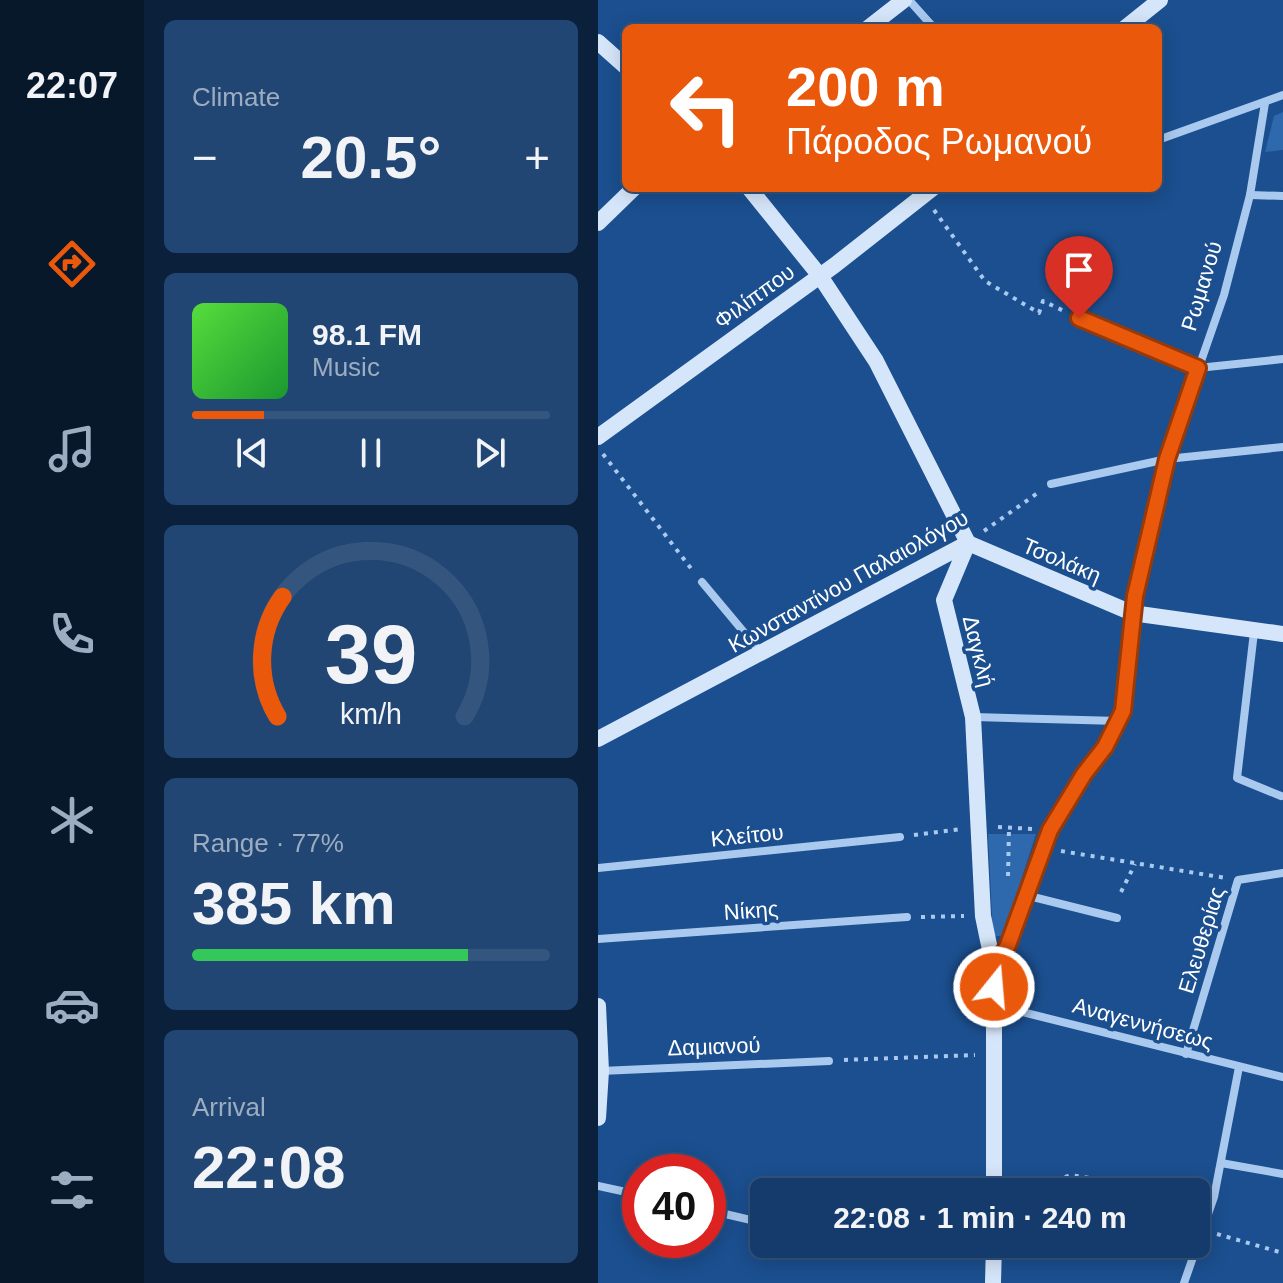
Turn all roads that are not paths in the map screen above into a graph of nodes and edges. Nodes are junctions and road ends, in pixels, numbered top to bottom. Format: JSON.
{"nodes":[{"id":1,"x":1160,"y":0,"type":"edge"},
{"id":2,"x":898,"y":2,"type":"edge"},
{"id":3,"x":873,"y":24,"type":"edge"},
{"id":4,"x":928,"y":24,"type":"edge"},
{"id":5,"x":1130,"y":24,"type":"edge"},
{"id":6,"x":598,"y":42,"type":"edge"},
{"id":7,"x":622,"y":63,"type":"edge"},
{"id":8,"x":1283,"y":95,"type":"edge"},
{"id":9,"x":1265,"y":103,"type":"junction"},
{"id":10,"x":1162,"y":139,"type":"edge"},
{"id":11,"x":630,"y":192,"type":"edge"},
{"id":12,"x":752,"y":192,"type":"edge"},
{"id":13,"x":929,"y":192,"type":"edge"},
{"id":14,"x":1250,"y":195,"type":"junction"},
{"id":15,"x":1283,"y":196,"type":"edge"},
{"id":16,"x":598,"y":223,"type":"edge"},
{"id":17,"x":820,"y":276,"type":"junction"},
{"id":18,"x":1079,"y":318,"type":"road end"},
{"id":19,"x":1283,"y":359,"type":"edge"},
{"id":20,"x":1198,"y":368,"type":"junction"},
{"id":21,"x":598,"y":437,"type":"edge"},
{"id":22,"x":1283,"y":447,"type":"edge"},
{"id":23,"x":1167,"y":459,"type":"junction"},
{"id":24,"x":1051,"y":484,"type":"road end"},
{"id":25,"x":968,"y":543,"type":"junction"},
{"id":26,"x":702,"y":582,"type":"road end"},
{"id":27,"x":1132,"y":613,"type":"junction"},
{"id":28,"x":1254,"y":632,"type":"junction"},
{"id":29,"x":1283,"y":634,"type":"edge"},
{"id":30,"x":763,"y":655,"type":"junction"},
{"id":31,"x":973,"y":717,"type":"junction"},
{"id":32,"x":1119,"y":721,"type":"junction"},
{"id":33,"x":598,"y":739,"type":"edge"},
{"id":34,"x":1281,"y":796,"type":"edge"},
{"id":35,"x":900,"y":837,"type":"road end"},
{"id":36,"x":598,"y":868,"type":"edge"},
{"id":37,"x":1283,"y":873,"type":"edge"},
{"id":38,"x":1024,"y":895,"type":"junction"},
{"id":39,"x":907,"y":917,"type":"road end"},
{"id":40,"x":1117,"y":918,"type":"dead end"},
{"id":41,"x":598,"y":939,"type":"edge"},
{"id":42,"x":994,"y":969,"type":"junction"},
{"id":43,"x":994,"y":1005,"type":"junction"},
{"id":44,"x":598,"y":1006,"type":"edge"},
{"id":45,"x":599,"y":1038,"type":"edge"},
{"id":46,"x":1186,"y":1054,"type":"junction"},
{"id":47,"x":829,"y":1061,"type":"road end"},
{"id":48,"x":1239,"y":1067,"type":"junction"},
{"id":49,"x":601,"y":1071,"type":"junction"},
{"id":50,"x":1283,"y":1077,"type":"edge"},
{"id":51,"x":598,"y":1118,"type":"edge"},
{"id":52,"x":1221,"y":1163,"type":"junction"},
{"id":53,"x":1283,"y":1174,"type":"edge"},
{"id":54,"x":994,"y":1178,"type":"edge"},
{"id":55,"x":598,"y":1186,"type":"edge"},
{"id":56,"x":622,"y":1191,"type":"edge"},
{"id":57,"x":726,"y":1214,"type":"edge"},
{"id":58,"x":750,"y":1220,"type":"edge"},
{"id":59,"x":994,"y":1258,"type":"edge"},
{"id":60,"x":993,"y":1283,"type":"edge"},
{"id":61,"x":1184,"y":1283,"type":"edge"}],
"edges":[{"from":1,"to":5,"type":"street"},
{"from":2,"to":3,"type":"street"},
{"from":2,"to":4,"type":"street"},
{"from":6,"to":7,"type":"street"},
{"from":8,"to":9,"type":"street"},
{"from":9,"to":10,"type":"street"},
{"from":9,"to":14,"type":"street","name":"Ρωμανού"},
{"from":11,"to":16,"type":"street"},
{"from":12,"to":17,"type":"street"},
{"from":13,"to":17,"type":"street","name":"Φιλίππου"},
{"from":14,"to":15,"type":"street"},
{"from":14,"to":20,"type":"street","name":"Ρωμανού"},
{"from":17,"to":21,"type":"street","name":"Φιλίππου"},
{"from":17,"to":25,"type":"street"},
{"from":18,"to":20,"type":"street"},
{"from":19,"to":20,"type":"street"},
{"from":20,"to":23,"type":"street","name":"Ρωμανού"},
{"from":22,"to":23,"type":"street"},
{"from":23,"to":24,"type":"street"},
{"from":23,"to":27,"type":"street","name":"Ρωμανού"},
{"from":25,"to":27,"type":"street","name":"Τσολάκη"},
{"from":25,"to":30,"type":"street","name":"Κωνσταντίνου Παλαιολόγου"},
{"from":25,"to":31,"type":"street","name":"Δαγκλή"},
{"from":26,"to":30,"type":"street"},
{"from":27,"to":28,"type":"street","name":"Τσολάκη"},
{"from":27,"to":32,"type":"street","name":"Ρωμανού"},
{"from":28,"to":29,"type":"street","name":"Τσολάκη"},
{"from":28,"to":34,"type":"street"},
{"from":30,"to":33,"type":"street","name":"Κωνσταντίνου Παλαιολόγου"},
{"from":31,"to":32,"type":"street"},
{"from":31,"to":42,"type":"street","name":"Δαγκλή"},
{"from":32,"to":38,"type":"street","name":"Ρωμανού"},
{"from":35,"to":36,"type":"street","name":"Κλείτου"},
{"from":37,"to":46,"type":"street","name":"Ελευθερίας"},
{"from":38,"to":40,"type":"street"},
{"from":38,"to":42,"type":"street","name":"Ρωμανού"},
{"from":39,"to":41,"type":"street","name":"Νίκης"},
{"from":42,"to":43,"type":"street","name":"Δαγκλή"},
{"from":43,"to":46,"type":"street","name":"Αναγεννήσεως"},
{"from":43,"to":54,"type":"street","name":"Δαγκλή"},
{"from":44,"to":45,"type":"street"},
{"from":45,"to":49,"type":"street"},
{"from":46,"to":48,"type":"street","name":"Αναγεννήσεως"},
{"from":47,"to":49,"type":"street","name":"Δαμιανού"},
{"from":48,"to":50,"type":"street","name":"Αναγεννήσεως"},
{"from":48,"to":52,"type":"street"},
{"from":49,"to":51,"type":"street"},
{"from":52,"to":53,"type":"street"},
{"from":52,"to":61,"type":"street"},
{"from":55,"to":56,"type":"street"},
{"from":57,"to":58,"type":"street"},
{"from":59,"to":60,"type":"street"}]}
